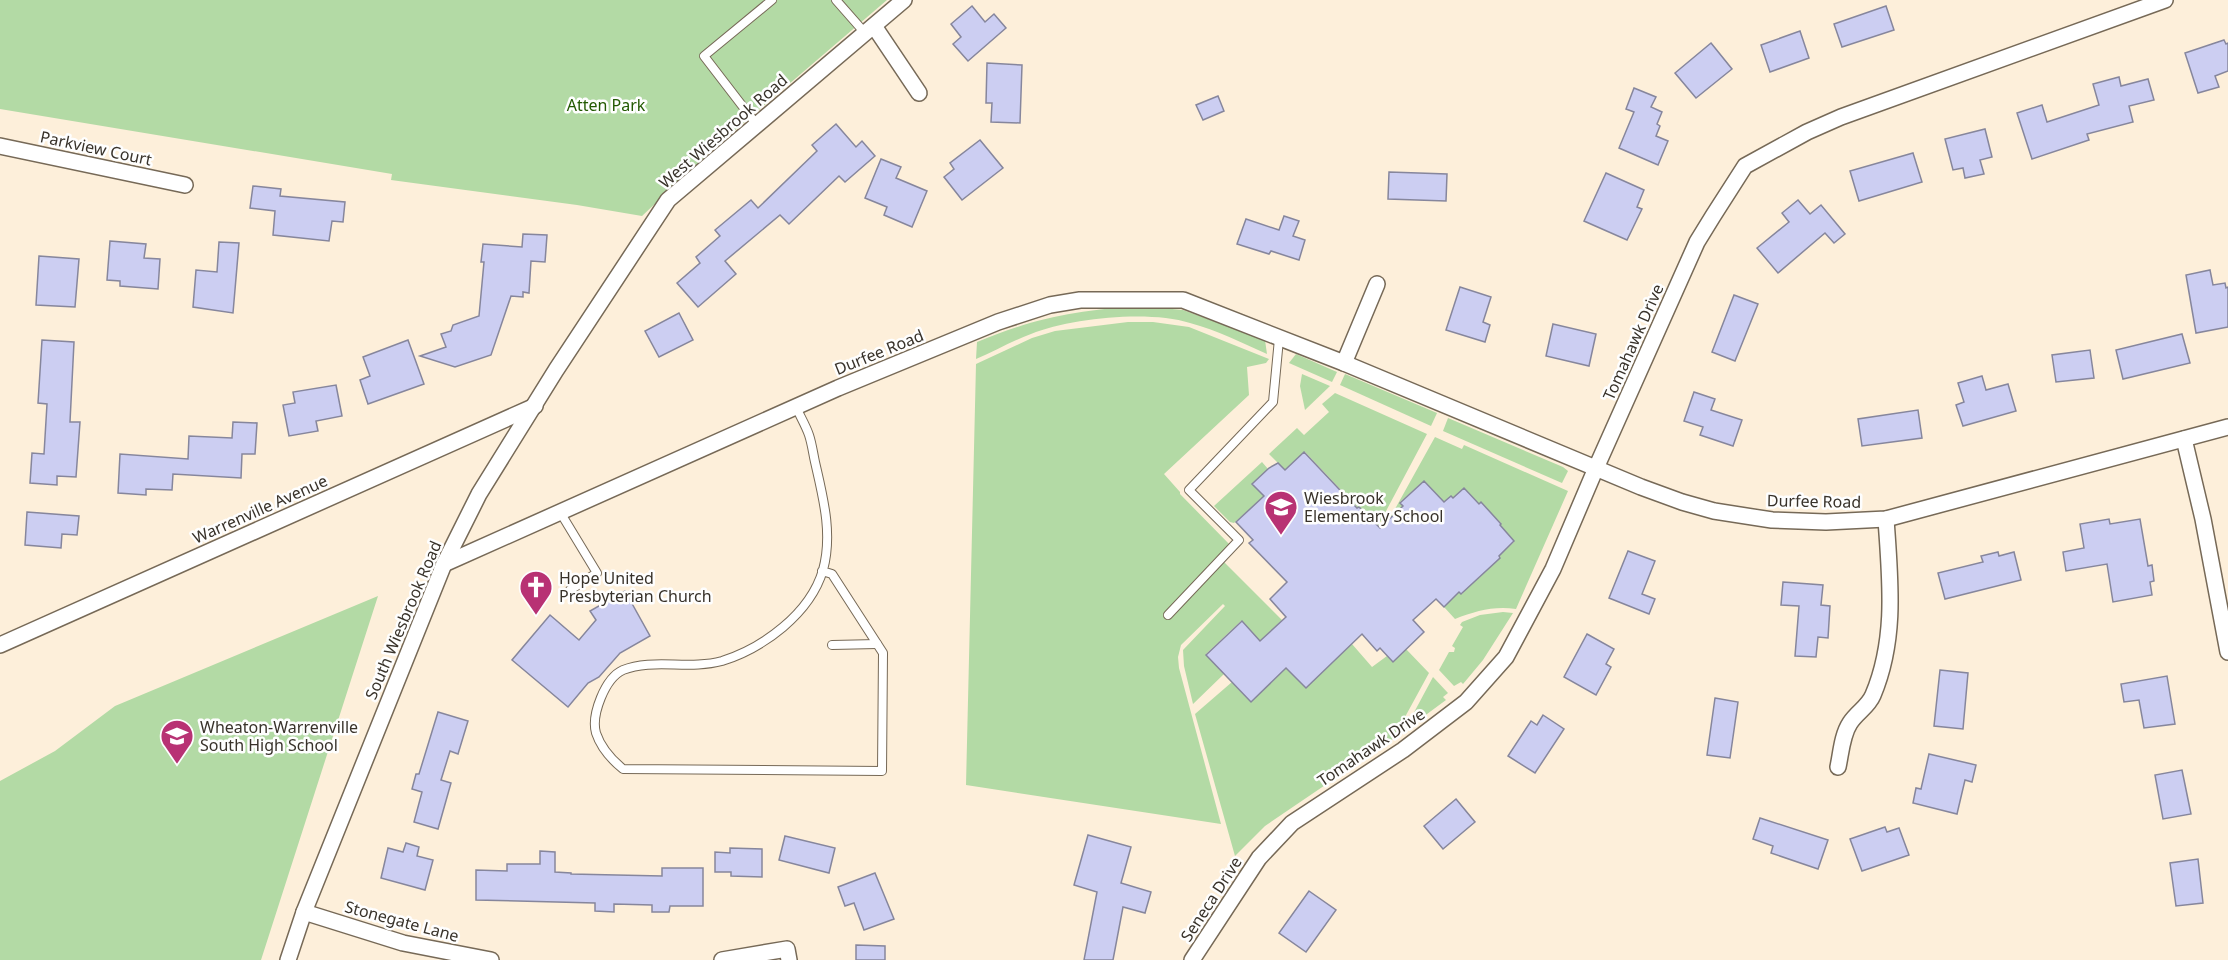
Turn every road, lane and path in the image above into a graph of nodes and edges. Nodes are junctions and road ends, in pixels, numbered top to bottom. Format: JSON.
{"nodes":[{"id":1,"x":772,"y":0,"type":"edge"},
{"id":2,"x":836,"y":0,"type":"edge"},
{"id":3,"x":904,"y":0,"type":"edge"},
{"id":4,"x":2165,"y":0,"type":"edge"},
{"id":5,"x":870,"y":29,"type":"junction"},
{"id":6,"x":919,"y":93,"type":"dead end"},
{"id":7,"x":757,"y":125,"type":"junction"},
{"id":8,"x":0,"y":146,"type":"edge"},
{"id":9,"x":186,"y":185,"type":"dead end"},
{"id":10,"x":1377,"y":284,"type":"dead end"},
{"id":11,"x":1279,"y":339,"type":"junction"},
{"id":12,"x":1344,"y":363,"type":"junction"},
{"id":13,"x":535,"y":406,"type":"junction"},
{"id":14,"x":796,"y":407,"type":"junction"},
{"id":15,"x":2228,"y":427,"type":"edge"},
{"id":16,"x":2184,"y":439,"type":"junction"},
{"id":17,"x":1596,"y":468,"type":"junction"},
{"id":18,"x":560,"y":512,"type":"junction"},
{"id":19,"x":1886,"y":519,"type":"junction"},
{"id":20,"x":444,"y":564,"type":"junction"},
{"id":21,"x":822,"y":571,"type":"junction"},
{"id":22,"x":570,"y":590,"type":"dead end"},
{"id":23,"x":1168,"y":615,"type":"dead end"},
{"id":24,"x":877,"y":644,"type":"junction"},
{"id":25,"x":0,"y":645,"type":"edge"},
{"id":26,"x":832,"y":645,"type":"dead end"},
{"id":27,"x":2228,"y":652,"type":"edge"},
{"id":28,"x":1838,"y":767,"type":"dead end"},
{"id":29,"x":1259,"y":858,"type":"joint"},
{"id":30,"x":304,"y":912,"type":"junction"},
{"id":31,"x":788,"y":954,"type":"edge"},
{"id":32,"x":288,"y":960,"type":"edge"},
{"id":33,"x":491,"y":960,"type":"edge"},
{"id":34,"x":722,"y":960,"type":"edge"},
{"id":35,"x":1192,"y":960,"type":"edge"}],
"edges":[{"from":1,"to":7,"type":"lane"},
{"from":2,"to":5,"type":"lane"},
{"from":3,"to":5,"type":"street","name":"West Wiesbrook Road"},
{"from":4,"to":17,"type":"street","name":"Tomahawk Drive"},
{"from":5,"to":6,"type":"street"},
{"from":5,"to":7,"type":"street","name":"West Wiesbrook Road"},
{"from":7,"to":13,"type":"street","name":"West Wiesbrook Road"},
{"from":8,"to":9,"type":"street","name":"Parkview Court"},
{"from":10,"to":12,"type":"street"},
{"from":11,"to":12,"type":"street","name":"Durfee Road"},
{"from":11,"to":14,"type":"street","name":"Durfee Road"},
{"from":11,"to":23,"type":"lane"},
{"from":12,"to":17,"type":"street","name":"Durfee Road"},
{"from":13,"to":20,"type":"street","name":"South Wiesbrook Road"},
{"from":13,"to":25,"type":"street","name":"Warrenville Avenue"},
{"from":14,"to":18,"type":"street","name":"Durfee Road"},
{"from":14,"to":21,"type":"lane"},
{"from":15,"to":16,"type":"street","name":"Durfee Road"},
{"from":16,"to":19,"type":"street","name":"Durfee Road"},
{"from":16,"to":27,"type":"street"},
{"from":17,"to":19,"type":"street","name":"Durfee Road"},
{"from":17,"to":29,"type":"street","name":"Tomahawk Drive"},
{"from":18,"to":20,"type":"street","name":"Durfee Road"},
{"from":18,"to":22,"type":"lane"},
{"from":19,"to":28,"type":"street"},
{"from":20,"to":30,"type":"street","name":"South Wiesbrook Road"},
{"from":21,"to":24,"type":"lane"},
{"from":21,"to":24,"type":"lane"},
{"from":24,"to":26,"type":"lane"},
{"from":29,"to":35,"type":"street","name":"Seneca Drive"},
{"from":30,"to":32,"type":"street","name":"South Wiesbrook Road"},
{"from":30,"to":33,"type":"street","name":"Stonegate Lane"},
{"from":31,"to":34,"type":"street"}]}
